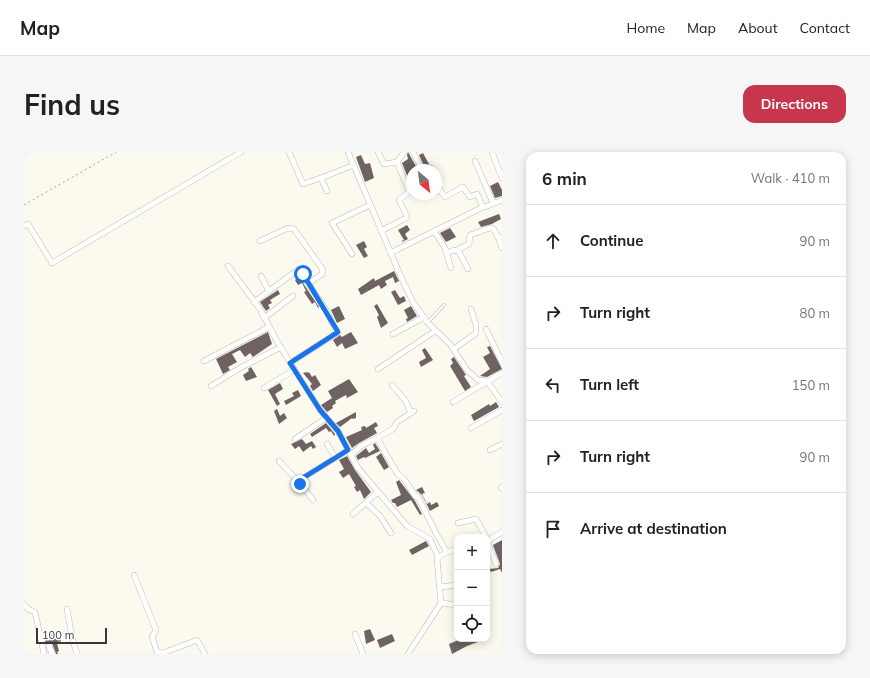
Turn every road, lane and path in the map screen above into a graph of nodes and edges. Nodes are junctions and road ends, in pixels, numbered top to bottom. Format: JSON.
{"nodes":[{"id":1,"x":116,"y":152,"type":"edge"},
{"id":2,"x":241,"y":152,"type":"edge"},
{"id":3,"x":289,"y":152,"type":"edge"},
{"id":4,"x":348,"y":152,"type":"edge"},
{"id":5,"x":378,"y":152,"type":"edge"},
{"id":6,"x":404,"y":152,"type":"edge"},
{"id":7,"x":413,"y":152,"type":"edge"},
{"id":8,"x":492,"y":152,"type":"edge"},
{"id":9,"x":475,"y":161,"type":"dead end"},
{"id":10,"x":397,"y":162,"type":"junction"},
{"id":11,"x":419,"y":164,"type":"edge"},
{"id":12,"x":354,"y":165,"type":"junction"},
{"id":13,"x":322,"y":178,"type":"junction"},
{"id":14,"x":502,"y":178,"type":"edge"},
{"id":15,"x":406,"y":180,"type":"edge"},
{"id":16,"x":327,"y":192,"type":"dead end"},
{"id":17,"x":442,"y":193,"type":"edge"},
{"id":18,"x":406,"y":194,"type":"edge"},
{"id":19,"x":502,"y":200,"type":"edge"},
{"id":20,"x":493,"y":204,"type":"junction"},
{"id":21,"x":24,"y":205,"type":"edge"},
{"id":22,"x":370,"y":205,"type":"junction"},
{"id":23,"x":483,"y":207,"type":"junction"},
{"id":24,"x":24,"y":226,"type":"edge"},
{"id":25,"x":381,"y":231,"type":"junction"},
{"id":26,"x":434,"y":231,"type":"junction"},
{"id":27,"x":500,"y":237,"type":"edge"},
{"id":28,"x":260,"y":241,"type":"dead end"},
{"id":29,"x":502,"y":248,"type":"edge"},
{"id":30,"x":457,"y":250,"type":"junction"},
{"id":31,"x":390,"y":253,"type":"junction"},
{"id":32,"x":446,"y":253,"type":"junction"},
{"id":33,"x":352,"y":254,"type":"dead end"},
{"id":34,"x":228,"y":266,"type":"dead end"},
{"id":35,"x":451,"y":268,"type":"dead end"},
{"id":36,"x":468,"y":269,"type":"dead end"},
{"id":37,"x":261,"y":276,"type":"dead end"},
{"id":38,"x":309,"y":283,"type":"junction"},
{"id":39,"x":269,"y":291,"type":"junction"},
{"id":40,"x":293,"y":296,"type":"dead end"},
{"id":41,"x":254,"y":302,"type":"junction"},
{"id":42,"x":444,"y":305,"type":"dead end"},
{"id":43,"x":471,"y":309,"type":"dead end"},
{"id":44,"x":264,"y":318,"type":"junction"},
{"id":45,"x":426,"y":320,"type":"junction"},
{"id":46,"x":269,"y":327,"type":"junction"},
{"id":47,"x":486,"y":329,"type":"dead end"},
{"id":48,"x":435,"y":331,"type":"junction"},
{"id":49,"x":393,"y":334,"type":"dead end"},
{"id":50,"x":281,"y":347,"type":"junction"},
{"id":51,"x":454,"y":349,"type":"junction"},
{"id":52,"x":204,"y":361,"type":"dead end"},
{"id":53,"x":502,"y":362,"type":"edge"},
{"id":54,"x":290,"y":363,"type":"junction"},
{"id":55,"x":378,"y":369,"type":"dead end"},
{"id":56,"x":294,"y":370,"type":"junction"},
{"id":57,"x":502,"y":373,"type":"edge"},
{"id":58,"x":487,"y":381,"type":"junction"},
{"id":59,"x":392,"y":385,"type":"dead end"},
{"id":60,"x":211,"y":386,"type":"dead end"},
{"id":61,"x":264,"y":388,"type":"dead end"},
{"id":62,"x":453,"y":402,"type":"dead end"},
{"id":63,"x":502,"y":402,"type":"edge"},
{"id":64,"x":502,"y":410,"type":"edge"},
{"id":65,"x":326,"y":418,"type":"junction"},
{"id":66,"x":471,"y":428,"type":"dead end"},
{"id":67,"x":377,"y":438,"type":"junction"},
{"id":68,"x":295,"y":439,"type":"dead end"},
{"id":69,"x":327,"y":444,"type":"dead end"},
{"id":70,"x":502,"y":444,"type":"edge"},
{"id":71,"x":490,"y":450,"type":"dead end"},
{"id":72,"x":349,"y":453,"type":"junction"},
{"id":73,"x":334,"y":457,"type":"junction"},
{"id":74,"x":279,"y":461,"type":"dead end"},
{"id":75,"x":298,"y":481,"type":"junction"},
{"id":76,"x":378,"y":492,"type":"junction"},
{"id":77,"x":313,"y":500,"type":"dead end"},
{"id":78,"x":366,"y":503,"type":"junction"},
{"id":79,"x":353,"y":514,"type":"dead end"},
{"id":80,"x":458,"y":523,"type":"dead end"},
{"id":81,"x":502,"y":532,"type":"edge"},
{"id":82,"x":391,"y":533,"type":"dead end"},
{"id":83,"x":484,"y":534,"type":"edge"},
{"id":84,"x":490,"y":539,"type":"edge"},
{"id":85,"x":490,"y":549,"type":"edge"},
{"id":86,"x":454,"y":550,"type":"edge"},
{"id":87,"x":448,"y":552,"type":"junction"},
{"id":88,"x":438,"y":557,"type":"junction"},
{"id":89,"x":496,"y":564,"type":"dead end"},
{"id":90,"x":134,"y":575,"type":"dead end"},
{"id":91,"x":454,"y":584,"type":"edge"},
{"id":92,"x":440,"y":586,"type":"junction"},
{"id":93,"x":441,"y":603,"type":"junction"},
{"id":94,"x":24,"y":604,"type":"edge"},
{"id":95,"x":454,"y":604,"type":"edge"},
{"id":96,"x":67,"y":609,"type":"dead end"},
{"id":97,"x":355,"y":634,"type":"dead end"},
{"id":98,"x":49,"y":646,"type":"dead end"},
{"id":99,"x":44,"y":654,"type":"edge"},
{"id":100,"x":52,"y":654,"type":"edge"},
{"id":101,"x":78,"y":654,"type":"edge"},
{"id":102,"x":205,"y":654,"type":"edge"},
{"id":103,"x":363,"y":654,"type":"edge"},
{"id":104,"x":408,"y":654,"type":"edge"}],
"edges":[{"from":1,"to":21,"type":"path"},
{"from":2,"to":24,"type":"street"},
{"from":3,"to":13,"type":"street"},
{"from":4,"to":12,"type":"street"},
{"from":5,"to":10,"type":"street"},
{"from":6,"to":10,"type":"street"},
{"from":7,"to":11,"type":"street"},
{"from":8,"to":14,"type":"street"},
{"from":9,"to":20,"type":"street"},
{"from":10,"to":15,"type":"street"},
{"from":12,"to":13,"type":"street"},
{"from":12,"to":22,"type":"street"},
{"from":13,"to":16,"type":"street"},
{"from":17,"to":23,"type":"street"},
{"from":18,"to":25,"type":"street"},
{"from":19,"to":20,"type":"street"},
{"from":20,"to":23,"type":"street"},
{"from":22,"to":25,"type":"street"},
{"from":22,"to":33,"type":"street"},
{"from":23,"to":26,"type":"street"},
{"from":25,"to":31,"type":"street"},
{"from":26,"to":31,"type":"street"},
{"from":26,"to":32,"type":"street"},
{"from":27,"to":29,"type":"street"},
{"from":27,"to":30,"type":"street"},
{"from":28,"to":38,"type":"street"},
{"from":30,"to":32,"type":"street"},
{"from":30,"to":36,"type":"street"},
{"from":31,"to":45,"type":"street"},
{"from":32,"to":35,"type":"street"},
{"from":34,"to":41,"type":"street"},
{"from":37,"to":39,"type":"street"},
{"from":38,"to":39,"type":"street"},
{"from":38,"to":54,"type":"street"},
{"from":39,"to":41,"type":"street"},
{"from":40,"to":44,"type":"street"},
{"from":41,"to":44,"type":"street"},
{"from":42,"to":45,"type":"lane"},
{"from":43,"to":51,"type":"street"},
{"from":44,"to":46,"type":"street"},
{"from":45,"to":48,"type":"street"},
{"from":45,"to":49,"type":"street"},
{"from":46,"to":50,"type":"street"},
{"from":46,"to":52,"type":"street"},
{"from":47,"to":53,"type":"street"},
{"from":48,"to":51,"type":"street"},
{"from":48,"to":55,"type":"street"},
{"from":50,"to":54,"type":"street"},
{"from":50,"to":60,"type":"street"},
{"from":51,"to":58,"type":"street"},
{"from":54,"to":56,"type":"street"},
{"from":56,"to":61,"type":"street"},
{"from":56,"to":65,"type":"street"},
{"from":57,"to":58,"type":"street"},
{"from":58,"to":62,"type":"street"},
{"from":58,"to":63,"type":"street"},
{"from":59,"to":67,"type":"street"},
{"from":64,"to":66,"type":"street"},
{"from":65,"to":68,"type":"street"},
{"from":65,"to":72,"type":"street"},
{"from":67,"to":72,"type":"street"},
{"from":67,"to":87,"type":"street"},
{"from":69,"to":73,"type":"street"},
{"from":70,"to":71,"type":"street"},
{"from":72,"to":73,"type":"street"},
{"from":72,"to":76,"type":"street"},
{"from":73,"to":75,"type":"street"},
{"from":74,"to":75,"type":"street"},
{"from":75,"to":77,"type":"street"},
{"from":76,"to":78,"type":"street"},
{"from":76,"to":88,"type":"street"},
{"from":78,"to":79,"type":"street"},
{"from":78,"to":82,"type":"street"},
{"from":80,"to":83,"type":"street"},
{"from":81,"to":84,"type":"street"},
{"from":85,"to":89,"type":"street"},
{"from":86,"to":87,"type":"street"},
{"from":87,"to":88,"type":"street"},
{"from":88,"to":92,"type":"street"},
{"from":90,"to":102,"type":"street"},
{"from":91,"to":92,"type":"street"},
{"from":92,"to":93,"type":"street"},
{"from":93,"to":95,"type":"street"},
{"from":93,"to":104,"type":"street"},
{"from":94,"to":99,"type":"street"},
{"from":96,"to":101,"type":"street"},
{"from":97,"to":103,"type":"street"},
{"from":98,"to":100,"type":"street"}]}
